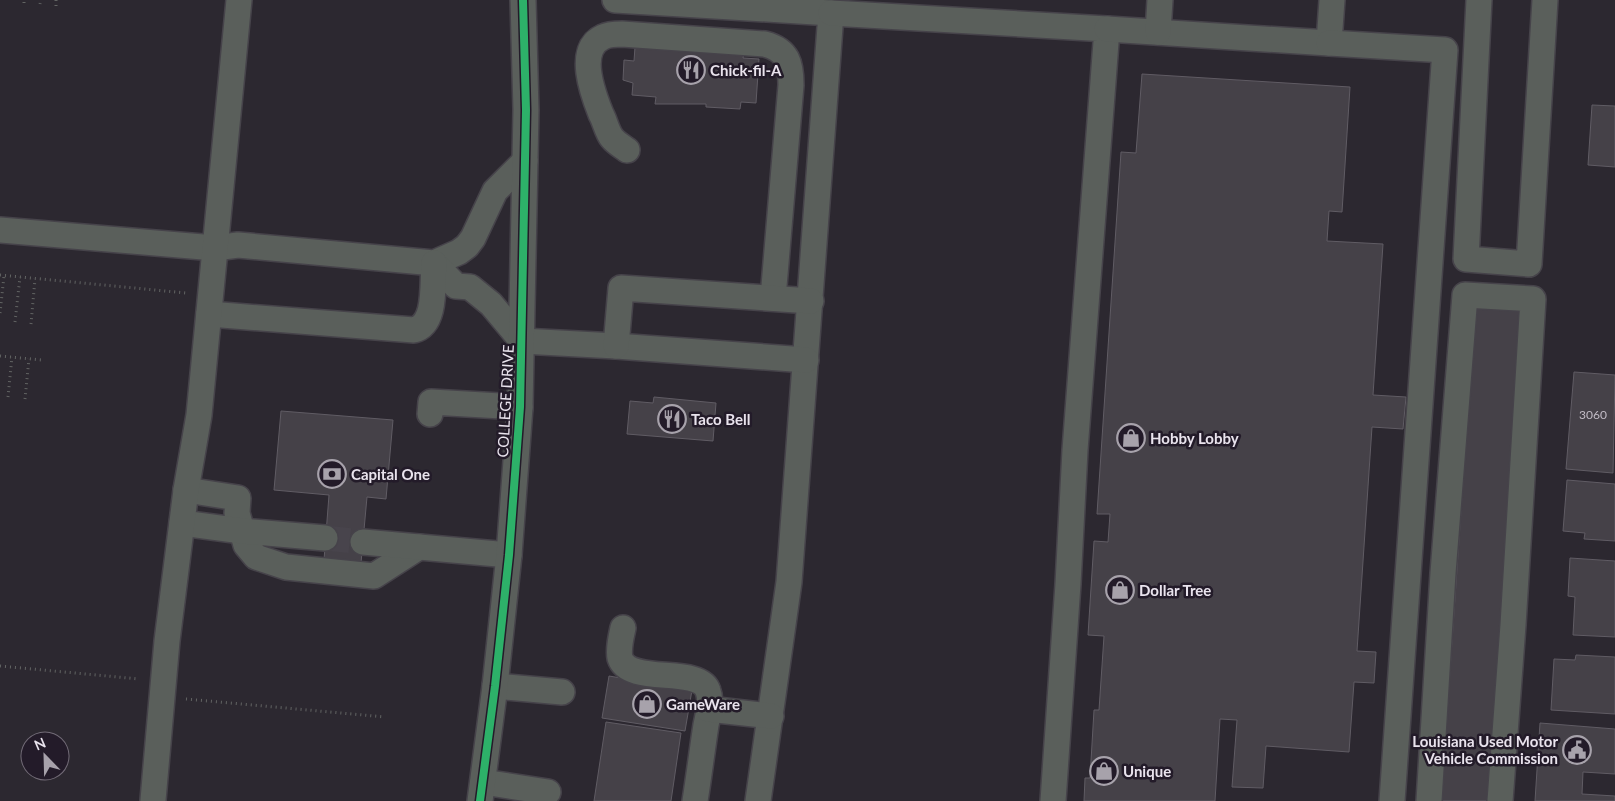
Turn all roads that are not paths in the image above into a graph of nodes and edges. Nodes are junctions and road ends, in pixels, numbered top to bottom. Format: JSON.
{"nodes":[{"id":1,"x":240,"y":0,"type":"edge"},
{"id":2,"x":523,"y":0,"type":"edge"},
{"id":3,"x":615,"y":0,"type":"edge"},
{"id":4,"x":1160,"y":0,"type":"edge"},
{"id":5,"x":1332,"y":0,"type":"edge"},
{"id":6,"x":1480,"y":0,"type":"edge"},
{"id":7,"x":1545,"y":0,"type":"edge"},
{"id":8,"x":758,"y":4,"type":"edge"},
{"id":9,"x":831,"y":13,"type":"junction"},
{"id":10,"x":1107,"y":29,"type":"junction"},
{"id":11,"x":1158,"y":32,"type":"junction"},
{"id":12,"x":1329,"y":43,"type":"junction"},
{"id":13,"x":628,"y":150,"type":"dead end"},
{"id":14,"x":525,"y":161,"type":"junction"},
{"id":15,"x":0,"y":230,"type":"edge"},
{"id":16,"x":215,"y":248,"type":"junction"},
{"id":17,"x":434,"y":264,"type":"junction"},
{"id":18,"x":773,"y":298,"type":"junction"},
{"id":19,"x":811,"y":301,"type":"junction"},
{"id":20,"x":209,"y":314,"type":"junction"},
{"id":21,"x":522,"y":341,"type":"junction"},
{"id":22,"x":616,"y":346,"type":"junction"},
{"id":23,"x":806,"y":360,"type":"junction"},
{"id":24,"x":520,"y":407,"type":"junction"},
{"id":25,"x":430,"y":414,"type":"dead end"},
{"id":26,"x":186,"y":490,"type":"junction"},
{"id":27,"x":182,"y":523,"type":"junction"},
{"id":28,"x":242,"y":531,"type":"junction"},
{"id":29,"x":326,"y":538,"type":"tunnel mouth"},
{"id":30,"x":363,"y":542,"type":"tunnel mouth"},
{"id":31,"x":419,"y":547,"type":"junction"},
{"id":32,"x":508,"y":555,"type":"junction"},
{"id":33,"x":622,"y":628,"type":"dead end"},
{"id":34,"x":495,"y":686,"type":"junction"},
{"id":35,"x":562,"y":692,"type":"dead end"},
{"id":36,"x":708,"y":709,"type":"junction"},
{"id":37,"x":771,"y":716,"type":"junction"},
{"id":38,"x":482,"y":792,"type":"edge"},
{"id":39,"x":548,"y":792,"type":"dead end"},
{"id":40,"x":154,"y":801,"type":"edge"},
{"id":41,"x":695,"y":801,"type":"edge"},
{"id":42,"x":758,"y":801,"type":"edge"},
{"id":43,"x":1053,"y":801,"type":"edge"},
{"id":44,"x":1392,"y":801,"type":"edge"},
{"id":45,"x":1429,"y":801,"type":"edge"},
{"id":46,"x":1500,"y":801,"type":"edge"}],
"edges":[{"from":1,"to":16,"type":"street"},
{"from":2,"to":14,"type":"street","name":"COLLEGE DRIVE"},
{"from":3,"to":8,"type":"street"},
{"from":4,"to":11,"type":"street"},
{"from":5,"to":12,"type":"street"},
{"from":6,"to":7,"type":"street"},
{"from":8,"to":9,"type":"street"},
{"from":9,"to":10,"type":"street"},
{"from":9,"to":19,"type":"street"},
{"from":10,"to":11,"type":"street"},
{"from":10,"to":43,"type":"street"},
{"from":11,"to":12,"type":"street"},
{"from":12,"to":44,"type":"street"},
{"from":13,"to":18,"type":"street"},
{"from":14,"to":17,"type":"street"},
{"from":14,"to":21,"type":"street","name":"COLLEGE DRIVE"},
{"from":15,"to":16,"type":"street"},
{"from":16,"to":17,"type":"street"},
{"from":16,"to":20,"type":"street"},
{"from":17,"to":20,"type":"street"},
{"from":17,"to":21,"type":"street"},
{"from":18,"to":19,"type":"street"},
{"from":18,"to":22,"type":"street"},
{"from":19,"to":23,"type":"street"},
{"from":20,"to":26,"type":"street"},
{"from":21,"to":22,"type":"street"},
{"from":21,"to":24,"type":"street","name":"COLLEGE DRIVE"},
{"from":22,"to":23,"type":"street"},
{"from":23,"to":37,"type":"street"},
{"from":24,"to":25,"type":"street"},
{"from":24,"to":32,"type":"street","name":"COLLEGE DRIVE"},
{"from":26,"to":27,"type":"street"},
{"from":26,"to":28,"type":"street"},
{"from":27,"to":28,"type":"street"},
{"from":27,"to":40,"type":"street"},
{"from":28,"to":29,"type":"street"},
{"from":28,"to":31,"type":"street"},
{"from":30,"to":31,"type":"street"},
{"from":31,"to":32,"type":"street"},
{"from":32,"to":34,"type":"street","name":"COLLEGE DRIVE"},
{"from":33,"to":36,"type":"street"},
{"from":34,"to":35,"type":"street"},
{"from":34,"to":38,"type":"street","name":"COLLEGE DRIVE"},
{"from":36,"to":37,"type":"street"},
{"from":36,"to":41,"type":"street"},
{"from":37,"to":42,"type":"street"},
{"from":38,"to":39,"type":"street"},
{"from":45,"to":46,"type":"street"}]}
